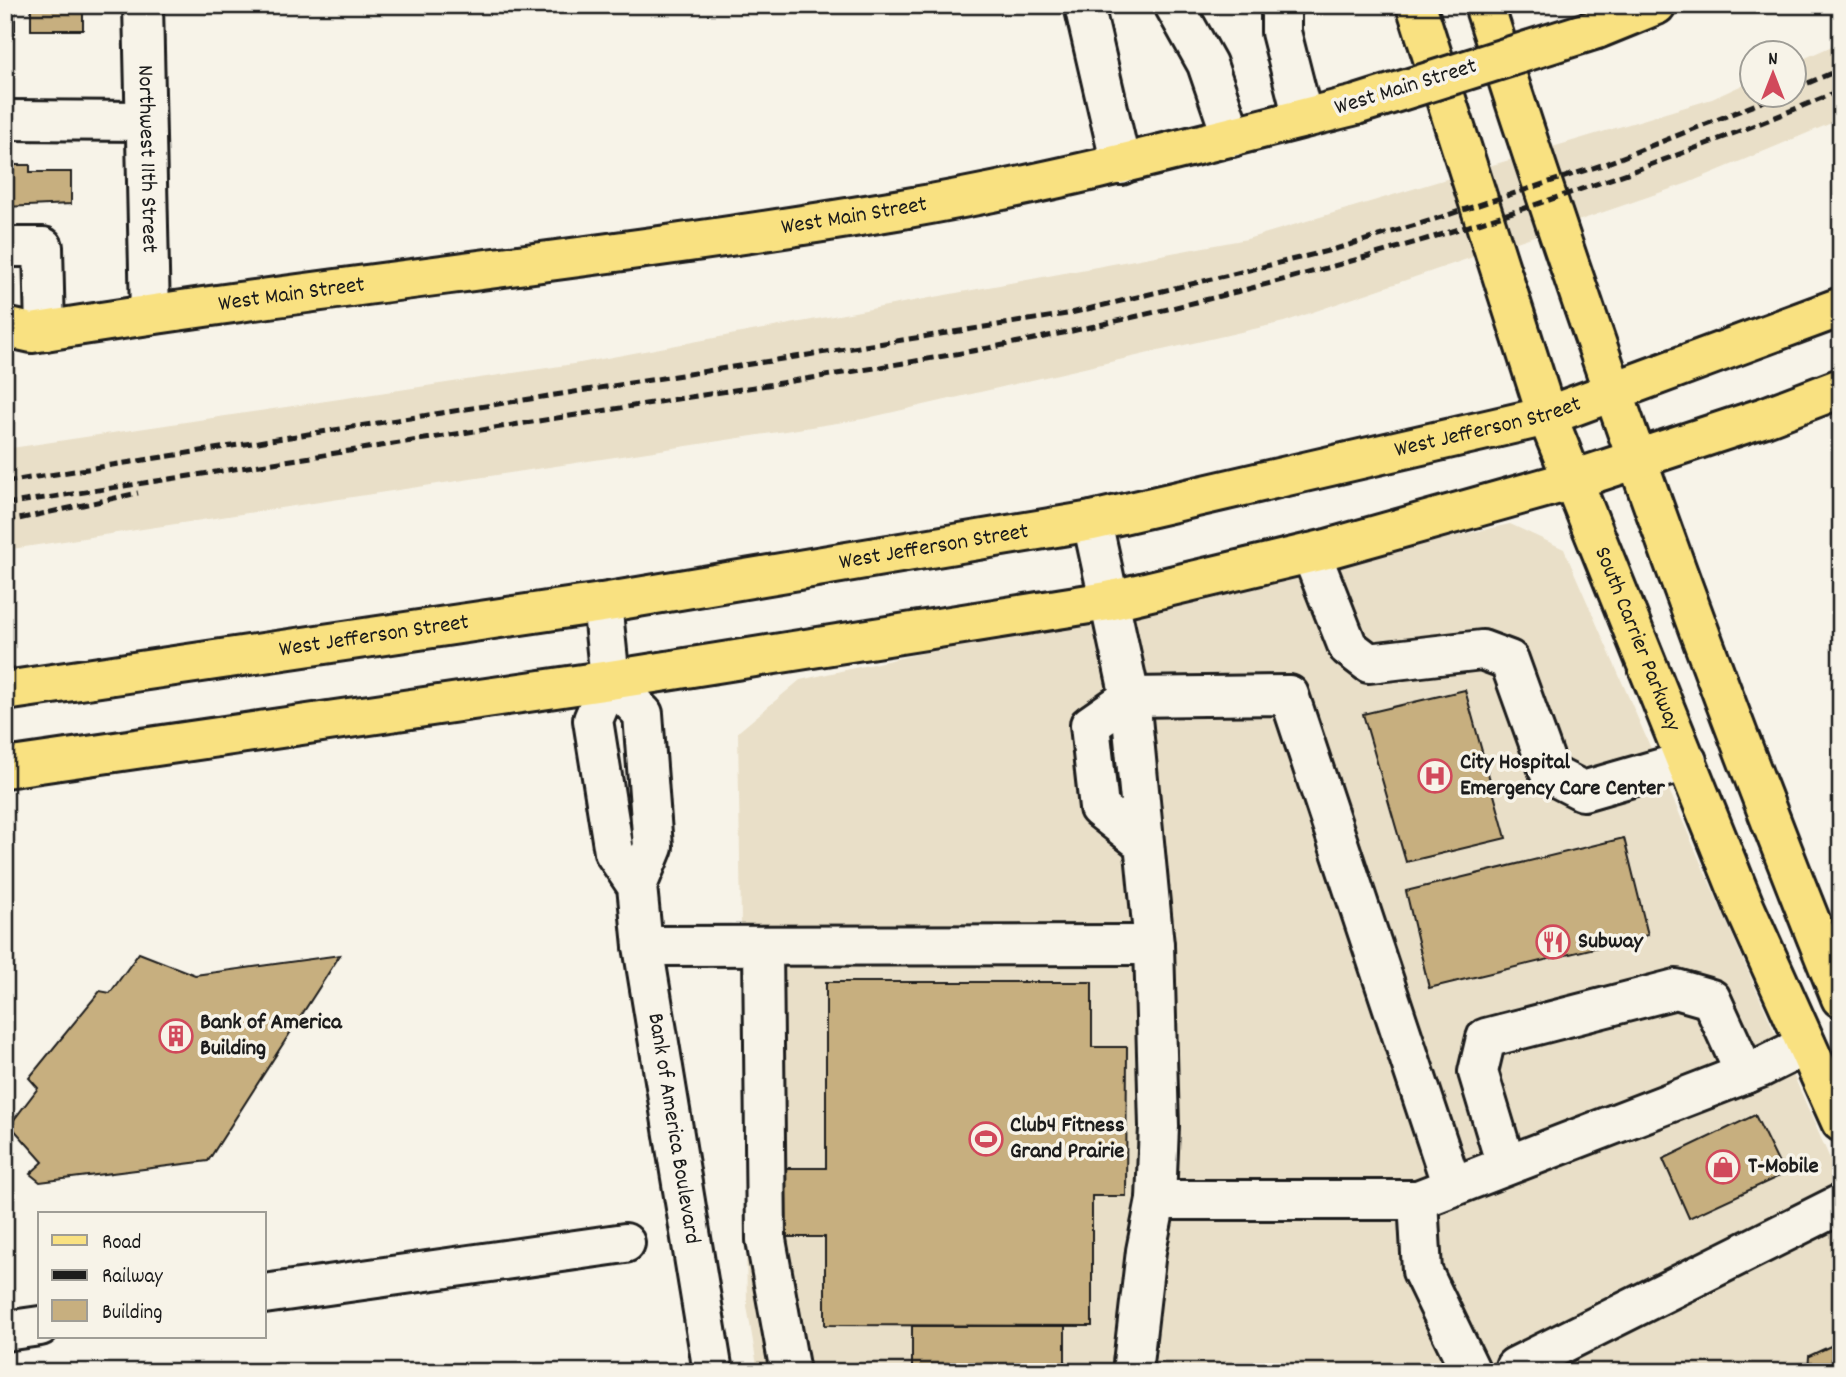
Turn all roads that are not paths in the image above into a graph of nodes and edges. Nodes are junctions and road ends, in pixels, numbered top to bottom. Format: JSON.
{"nodes":[{"id":1,"x":143,"y":5,"type":"edge"},
{"id":2,"x":1084,"y":5,"type":"edge"},
{"id":3,"x":1174,"y":5,"type":"edge"},
{"id":4,"x":1281,"y":5,"type":"edge"},
{"id":5,"x":1416,"y":5,"type":"edge"},
{"id":6,"x":1485,"y":5,"type":"edge"},
{"id":7,"x":1656,"y":5,"type":"edge"},
{"id":8,"x":1303,"y":118,"type":"junction"},
{"id":9,"x":5,"y":120,"type":"edge"},
{"id":10,"x":145,"y":121,"type":"junction"},
{"id":11,"x":1232,"y":136,"type":"junction"},
{"id":12,"x":1121,"y":165,"type":"junction"},
{"id":13,"x":5,"y":247,"type":"edge"},
{"id":14,"x":1841,"y":307,"type":"edge"},
{"id":15,"x":150,"y":314,"type":"junction"},
{"id":16,"x":22,"y":335,"type":"edge"},
{"id":17,"x":1841,"y":388,"type":"edge"},
{"id":18,"x":1611,"y":392,"type":"junction"},
{"id":19,"x":1547,"y":416,"type":"junction"},
{"id":20,"x":1638,"y":457,"type":"junction"},
{"id":21,"x":1573,"y":480,"type":"junction"},
{"id":22,"x":1092,"y":521,"type":"junction"},
{"id":23,"x":1311,"y":553,"type":"junction"},
{"id":24,"x":1108,"y":601,"type":"junction"},
{"id":25,"x":602,"y":603,"type":"junction"},
{"id":26,"x":610,"y":680,"type":"junction"},
{"id":27,"x":5,"y":691,"type":"edge"},
{"id":28,"x":1130,"y":697,"type":"junction"},
{"id":29,"x":1687,"y":761,"type":"junction"},
{"id":30,"x":5,"y":768,"type":"edge"},
{"id":31,"x":1154,"y":944,"type":"junction"},
{"id":32,"x":643,"y":946,"type":"junction"},
{"id":33,"x":762,"y":946,"type":"junction"},
{"id":34,"x":1841,"y":998,"type":"edge"},
{"id":35,"x":1806,"y":1045,"type":"junction"},
{"id":36,"x":1745,"y":1074,"type":"junction"},
{"id":37,"x":1841,"y":1122,"type":"edge"},
{"id":38,"x":1506,"y":1166,"type":"junction"},
{"id":39,"x":1435,"y":1193,"type":"junction"},
{"id":40,"x":1156,"y":1200,"type":"junction"},
{"id":41,"x":1841,"y":1204,"type":"edge"},
{"id":42,"x":625,"y":1243,"type":"dead end"},
{"id":43,"x":266,"y":1294,"type":"edge"},
{"id":44,"x":38,"y":1326,"type":"edge"},
{"id":45,"x":5,"y":1331,"type":"edge"},
{"id":46,"x":1511,"y":1370,"type":"edge"},
{"id":47,"x":713,"y":1372,"type":"edge"},
{"id":48,"x":790,"y":1372,"type":"edge"},
{"id":49,"x":1132,"y":1372,"type":"edge"},
{"id":50,"x":1471,"y":1372,"type":"edge"}],
"edges":[{"from":1,"to":10,"type":"street","name":"Northwest 11th Street"},
{"from":2,"to":12,"type":"street"},
{"from":3,"to":11,"type":"street"},
{"from":4,"to":8,"type":"street"},
{"from":5,"to":19,"type":"main road","name":"South Carrier Parkway"},
{"from":6,"to":18,"type":"main road"},
{"from":7,"to":8,"type":"main road","name":"West Main Street","bridge":true},
{"from":8,"to":11,"type":"main road","name":"West Main Street"},
{"from":9,"to":10,"type":"street"},
{"from":10,"to":15,"type":"street","name":"Northwest 11th Street"},
{"from":11,"to":12,"type":"main road","name":"West Main Street"},
{"from":12,"to":15,"type":"main road","name":"West Main Street"},
{"from":13,"to":16,"type":"street"},
{"from":14,"to":18,"type":"main road","name":"West Jefferson Street"},
{"from":15,"to":16,"type":"main road","name":"West Main Street"},
{"from":17,"to":20,"type":"main road"},
{"from":18,"to":19,"type":"main road","name":"West Jefferson Street"},
{"from":18,"to":20,"type":"main road"},
{"from":19,"to":21,"type":"main road","name":"South Carrier Parkway"},
{"from":19,"to":22,"type":"main road","name":"West Jefferson Street"},
{"from":20,"to":21,"type":"main road"},
{"from":20,"to":34,"type":"main road"},
{"from":21,"to":23,"type":"main road"},
{"from":21,"to":29,"type":"main road","name":"South Carrier Parkway"},
{"from":22,"to":24,"type":"street"},
{"from":22,"to":25,"type":"main road","name":"West Jefferson Street"},
{"from":23,"to":24,"type":"main road"},
{"from":23,"to":29,"type":"street"},
{"from":24,"to":26,"type":"main road"},
{"from":24,"to":28,"type":"street"},
{"from":25,"to":26,"type":"street"},
{"from":25,"to":27,"type":"main road","name":"West Jefferson Street"},
{"from":26,"to":30,"type":"main road"},
{"from":26,"to":32,"type":"street","name":"Bank of America Boulevard"},
{"from":28,"to":31,"type":"street"},
{"from":28,"to":39,"type":"street"},
{"from":29,"to":35,"type":"main road","name":"South Carrier Parkway"},
{"from":31,"to":33,"type":"street"},
{"from":31,"to":40,"type":"street"},
{"from":32,"to":33,"type":"street"},
{"from":32,"to":47,"type":"street","name":"Bank of America Boulevard"},
{"from":33,"to":48,"type":"street"},
{"from":35,"to":36,"type":"street"},
{"from":35,"to":37,"type":"main road","name":"South Carrier Parkway"},
{"from":36,"to":38,"type":"street"},
{"from":36,"to":38,"type":"street"},
{"from":38,"to":39,"type":"street"},
{"from":39,"to":40,"type":"street"},
{"from":39,"to":50,"type":"street"},
{"from":40,"to":49,"type":"street"},
{"from":41,"to":46,"type":"street"},
{"from":42,"to":43,"type":"street"},
{"from":44,"to":45,"type":"street"}]}
